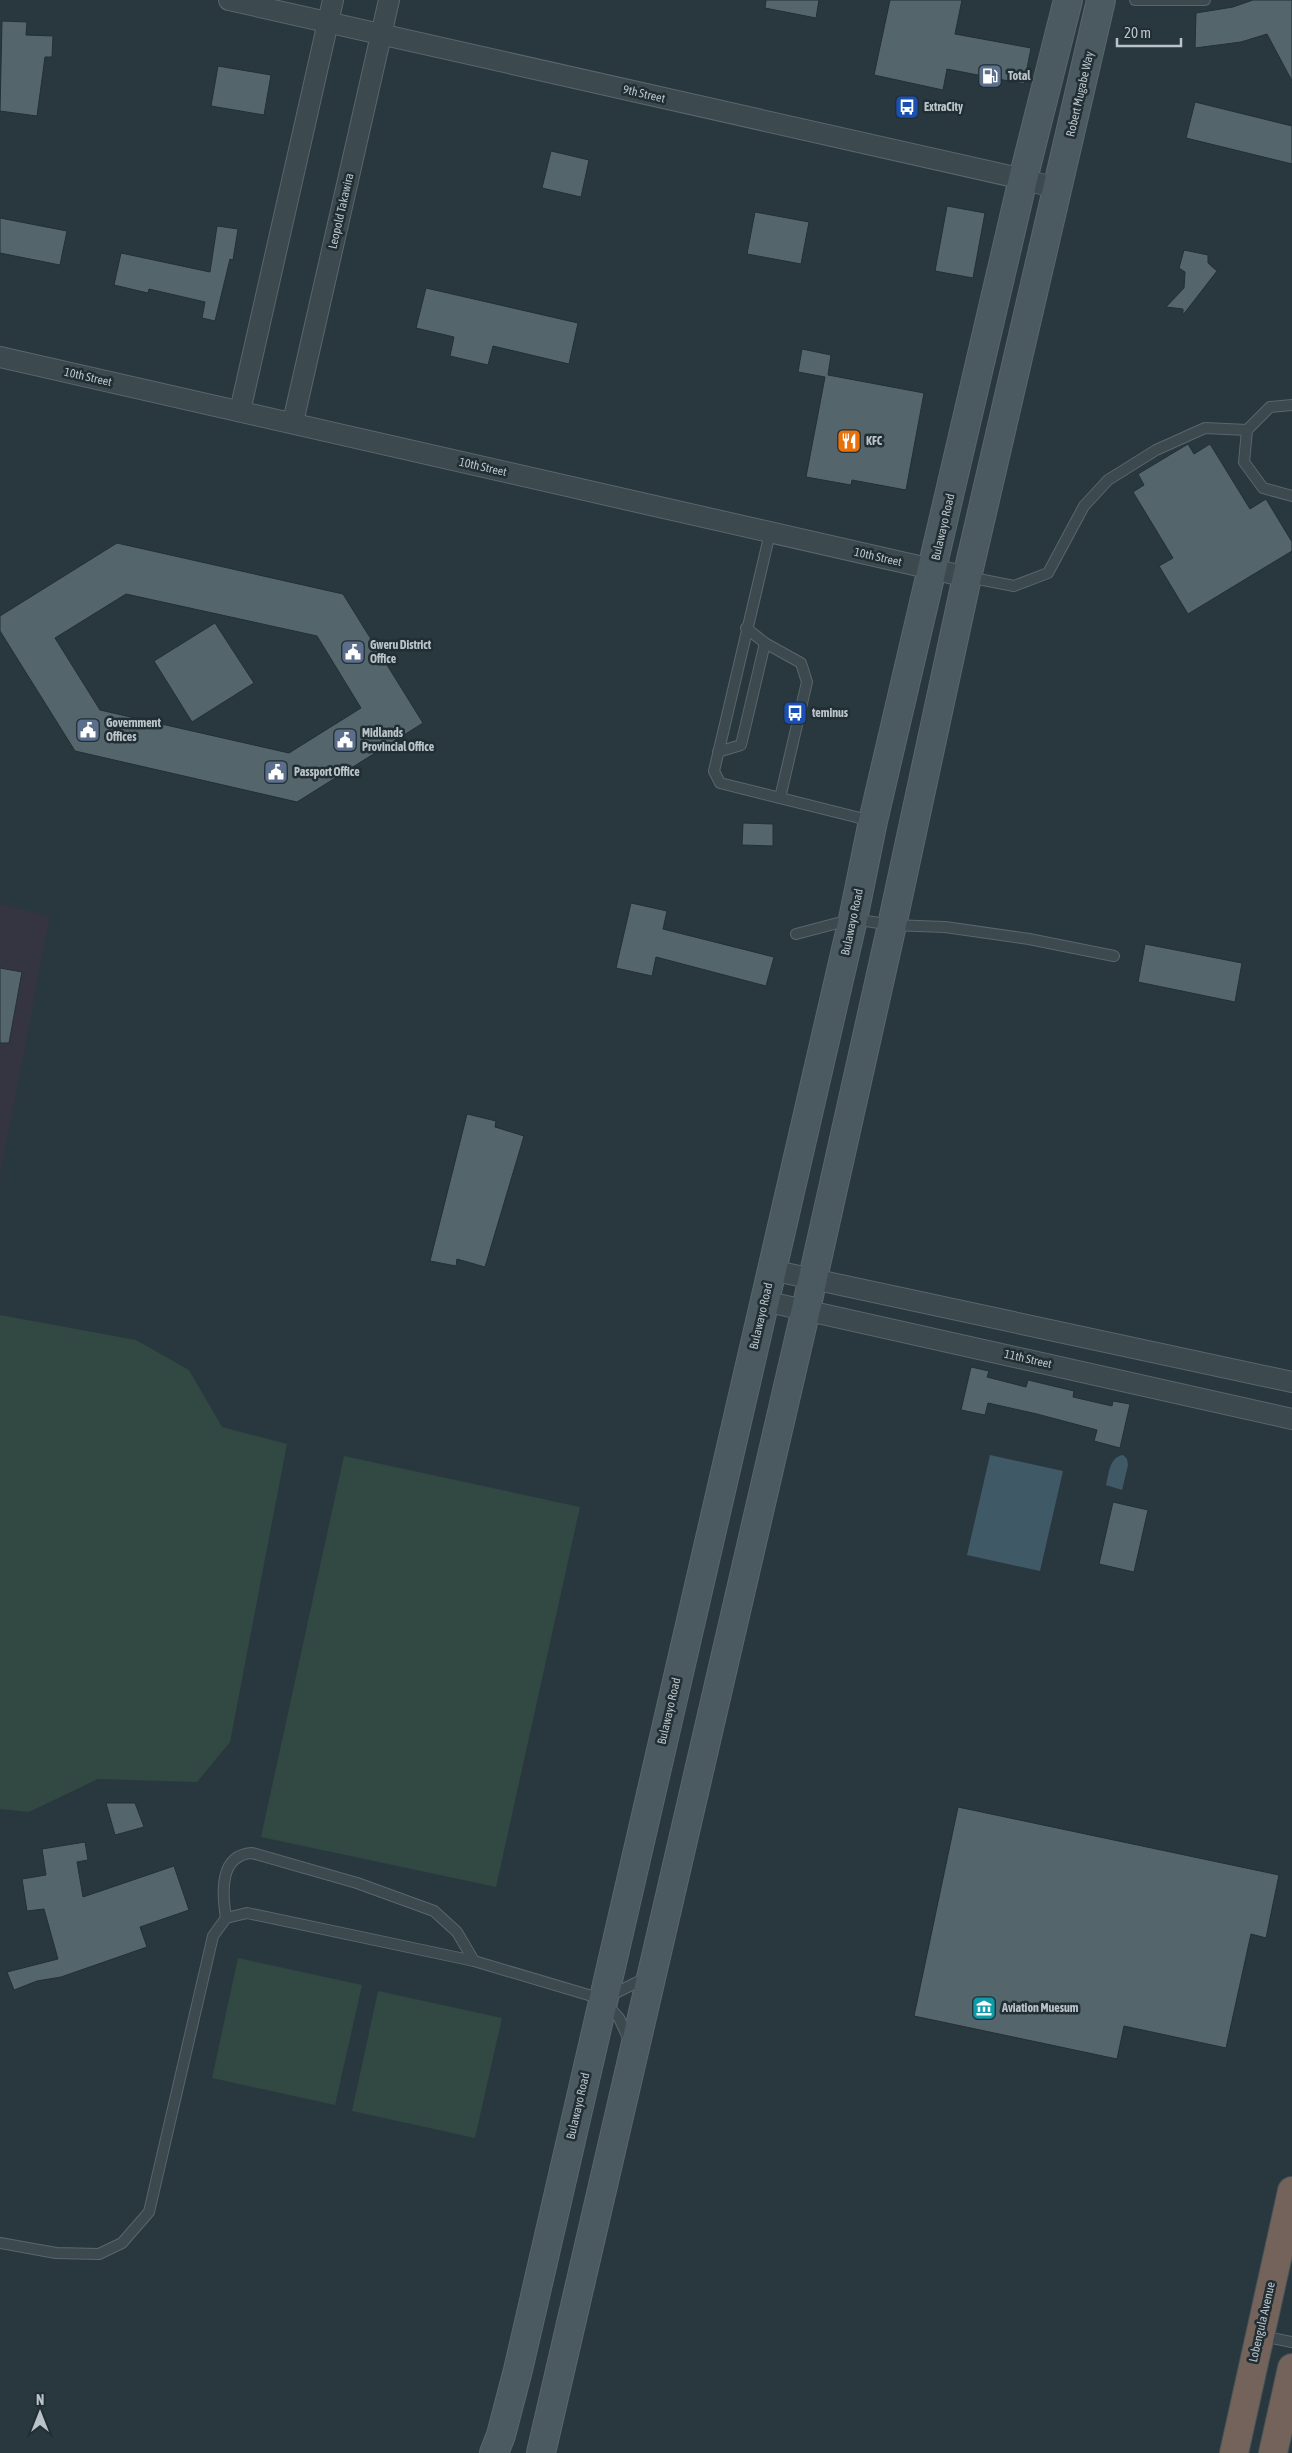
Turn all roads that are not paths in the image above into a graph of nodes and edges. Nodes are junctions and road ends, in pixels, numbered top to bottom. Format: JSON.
{"nodes":[{"id":1,"x":230,"y":0,"type":"edge"},
{"id":2,"x":333,"y":0,"type":"edge"},
{"id":3,"x":389,"y":0,"type":"edge"},
{"id":4,"x":1068,"y":0,"type":"edge"},
{"id":5,"x":1102,"y":0,"type":"edge"},
{"id":6,"x":1135,"y":0,"type":"edge"},
{"id":7,"x":1205,"y":0,"type":"edge"},
{"id":8,"x":328,"y":22,"type":"junction"},
{"id":9,"x":382,"y":36,"type":"junction"},
{"id":10,"x":1024,"y":179,"type":"junction"},
{"id":11,"x":1059,"y":189,"type":"junction"},
{"id":12,"x":0,"y":357,"type":"edge"},
{"id":13,"x":1292,"y":405,"type":"edge"},
{"id":14,"x":240,"y":411,"type":"junction"},
{"id":15,"x":292,"y":422,"type":"junction"},
{"id":16,"x":1247,"y":430,"type":"junction"},
{"id":17,"x":1292,"y":496,"type":"edge"},
{"id":18,"x":770,"y":533,"type":"junction"},
{"id":19,"x":933,"y":570,"type":"junction"},
{"id":20,"x":967,"y":576,"type":"junction"},
{"id":21,"x":746,"y":628,"type":"junction"},
{"id":22,"x":764,"y":643,"type":"junction"},
{"id":23,"x":718,"y":752,"type":"junction"},
{"id":24,"x":780,"y":798,"type":"junction"},
{"id":25,"x":873,"y":821,"type":"junction"},
{"id":26,"x":853,"y":919,"type":"junction"},
{"id":27,"x":892,"y":925,"type":"junction"},
{"id":28,"x":796,"y":934,"type":"dead end"},
{"id":29,"x":1114,"y":956,"type":"dead end"},
{"id":30,"x":771,"y":1270,"type":"junction"},
{"id":31,"x":812,"y":1279,"type":"junction"},
{"id":32,"x":764,"y":1300,"type":"junction"},
{"id":33,"x":806,"y":1309,"type":"junction"},
{"id":34,"x":1292,"y":1382,"type":"edge"},
{"id":35,"x":1292,"y":1419,"type":"edge"},
{"id":36,"x":226,"y":1918,"type":"junction"},
{"id":37,"x":474,"y":1961,"type":"junction"},
{"id":38,"x":651,"y":1975,"type":"junction"},
{"id":39,"x":602,"y":1999,"type":"junction"},
{"id":40,"x":634,"y":2050,"type":"junction"},
{"id":41,"x":1292,"y":2191,"type":"edge"},
{"id":42,"x":0,"y":2243,"type":"edge"},
{"id":43,"x":1259,"y":2335,"type":"junction"},
{"id":44,"x":1292,"y":2342,"type":"edge"},
{"id":45,"x":1292,"y":2368,"type":"edge"},
{"id":46,"x":518,"y":2370,"type":"junction"},
{"id":47,"x":559,"y":2376,"type":"junction"},
{"id":48,"x":494,"y":2453,"type":"edge"},
{"id":49,"x":541,"y":2453,"type":"edge"},
{"id":50,"x":1234,"y":2453,"type":"edge"},
{"id":51,"x":1274,"y":2453,"type":"edge"}],
"edges":[{"from":1,"to":8,"type":"street","name":"9th Street"},
{"from":2,"to":8,"type":"street"},
{"from":3,"to":9,"type":"street","name":"Leopold Takawira"},
{"from":4,"to":10,"type":"street"},
{"from":5,"to":11,"type":"street","name":"Robert Mugabe Way"},
{"from":6,"to":7,"type":"lane"},
{"from":8,"to":9,"type":"street","name":"9th Street"},
{"from":8,"to":14,"type":"street"},
{"from":9,"to":10,"type":"street","name":"9th Street"},
{"from":9,"to":15,"type":"street","name":"Leopold Takawira"},
{"from":10,"to":11,"type":"street","name":"9th Street"},
{"from":10,"to":19,"type":"street","name":"Bulawayo Road"},
{"from":11,"to":20,"type":"street"},
{"from":12,"to":14,"type":"street","name":"10th Street"},
{"from":13,"to":16,"type":"lane"},
{"from":14,"to":15,"type":"street","name":"10th Street"},
{"from":15,"to":18,"type":"street","name":"10th Street"},
{"from":16,"to":17,"type":"lane"},
{"from":16,"to":20,"type":"lane"},
{"from":18,"to":19,"type":"street","name":"10th Street"},
{"from":18,"to":21,"type":"lane"},
{"from":19,"to":20,"type":"street","name":"10th Street"},
{"from":19,"to":25,"type":"street","name":"Bulawayo Road"},
{"from":20,"to":27,"type":"street"},
{"from":21,"to":22,"type":"lane"},
{"from":21,"to":23,"type":"lane"},
{"from":22,"to":23,"type":"lane"},
{"from":22,"to":24,"type":"lane"},
{"from":23,"to":24,"type":"lane"},
{"from":24,"to":25,"type":"lane"},
{"from":25,"to":26,"type":"street","name":"Bulawayo Road"},
{"from":26,"to":27,"type":"lane"},
{"from":26,"to":28,"type":"lane"},
{"from":26,"to":30,"type":"street","name":"Bulawayo Road"},
{"from":27,"to":29,"type":"lane"},
{"from":27,"to":31,"type":"street"},
{"from":30,"to":31,"type":"street"},
{"from":30,"to":32,"type":"street","name":"Bulawayo Road"},
{"from":31,"to":33,"type":"street"},
{"from":31,"to":34,"type":"street"},
{"from":32,"to":33,"type":"street","name":"11th Street"},
{"from":32,"to":39,"type":"street","name":"Bulawayo Road"},
{"from":33,"to":35,"type":"street","name":"11th Street"},
{"from":33,"to":38,"type":"street"},
{"from":36,"to":37,"type":"lane"},
{"from":36,"to":37,"type":"lane"},
{"from":36,"to":42,"type":"lane"},
{"from":37,"to":39,"type":"lane"},
{"from":38,"to":39,"type":"lane"},
{"from":38,"to":40,"type":"street"},
{"from":39,"to":40,"type":"lane"},
{"from":39,"to":46,"type":"street","name":"Bulawayo Road"},
{"from":40,"to":47,"type":"street"},
{"from":41,"to":43,"type":"highway","name":"Lobengula Avenue"},
{"from":43,"to":44,"type":"lane"},
{"from":43,"to":50,"type":"highway","name":"Lobengula Avenue"},
{"from":45,"to":51,"type":"highway"},
{"from":46,"to":47,"type":"street"},
{"from":46,"to":48,"type":"street","name":"Bulawayo Road"},
{"from":47,"to":49,"type":"street"}]}
